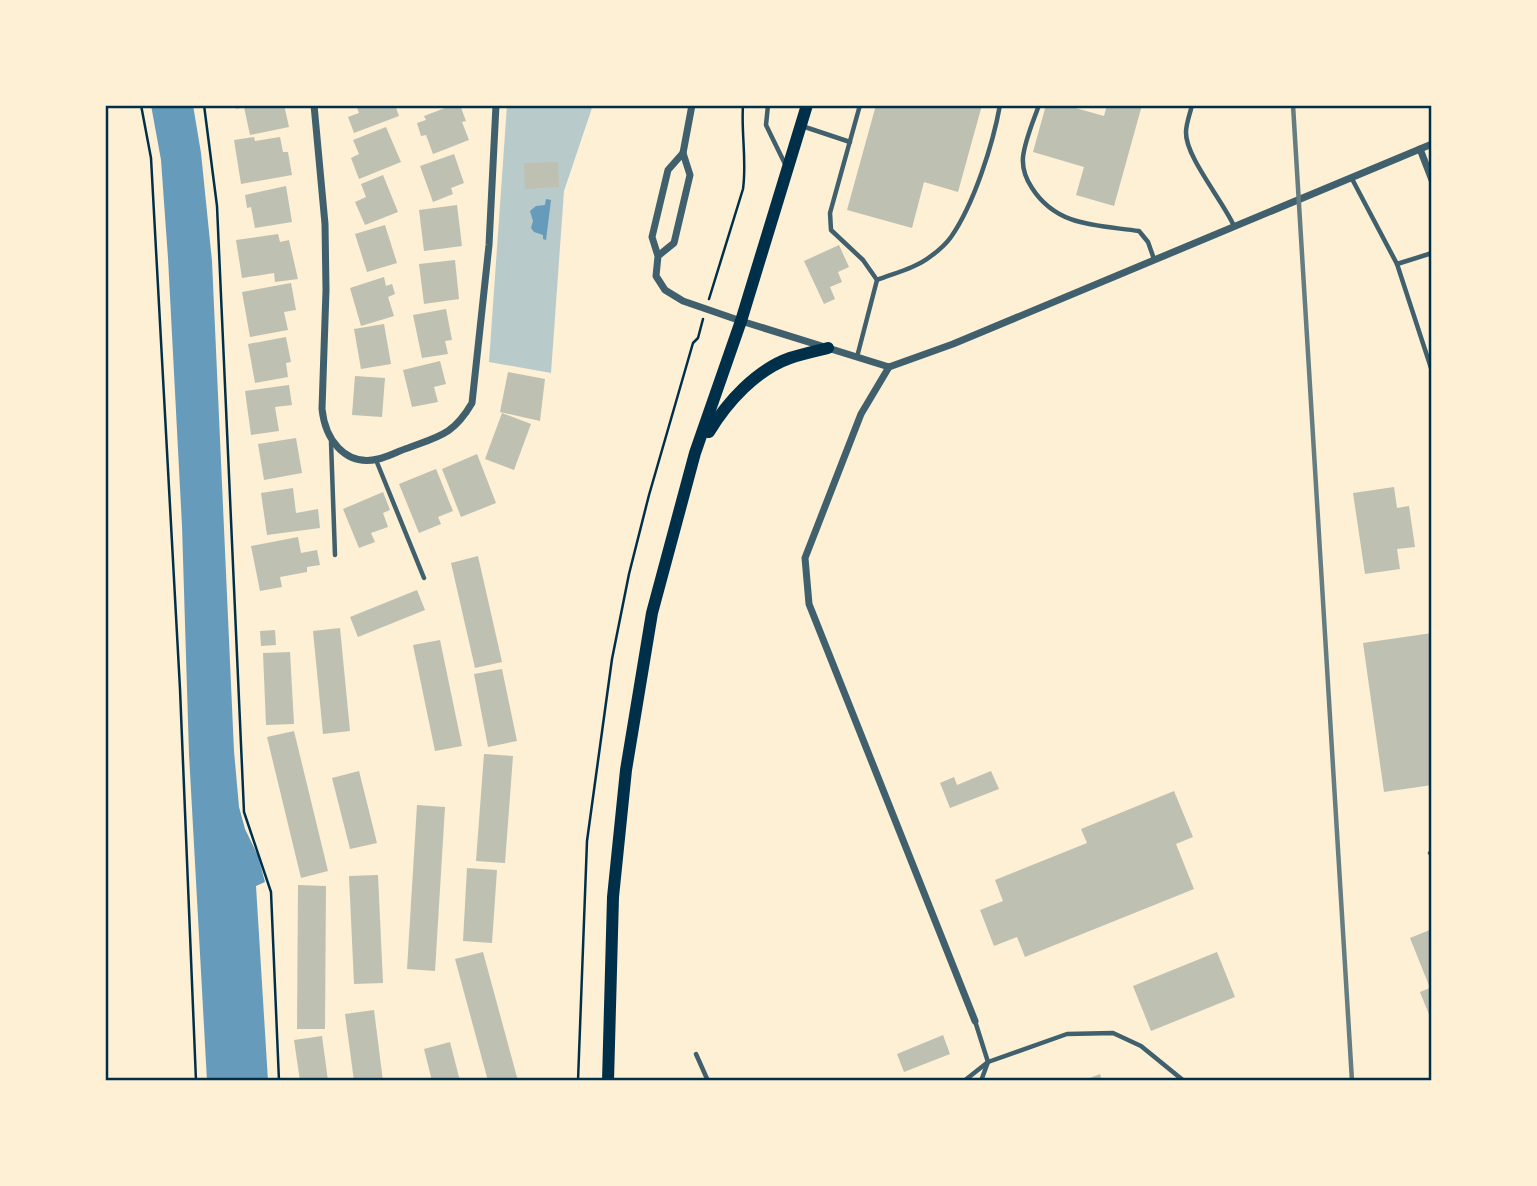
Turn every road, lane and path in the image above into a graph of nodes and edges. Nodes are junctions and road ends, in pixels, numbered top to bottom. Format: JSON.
{"nodes":[{"id":1,"x":141,"y":105,"type":"edge"},
{"id":2,"x":204,"y":105,"type":"edge"},
{"id":3,"x":314,"y":105,"type":"edge"},
{"id":4,"x":496,"y":105,"type":"edge"},
{"id":5,"x":692,"y":105,"type":"edge"},
{"id":6,"x":743,"y":105,"type":"edge"},
{"id":7,"x":768,"y":105,"type":"edge"},
{"id":8,"x":807,"y":105,"type":"edge"},
{"id":9,"x":860,"y":105,"type":"edge"},
{"id":10,"x":1000,"y":105,"type":"edge"},
{"id":11,"x":1039,"y":105,"type":"edge"},
{"id":12,"x":1192,"y":105,"type":"edge"},
{"id":13,"x":801,"y":126,"type":"junction"},
{"id":14,"x":850,"y":142,"type":"junction"},
{"id":15,"x":1432,"y":144,"type":"edge"},
{"id":16,"x":1420,"y":149,"type":"junction"},
{"id":17,"x":683,"y":153,"type":"junction"},
{"id":18,"x":787,"y":169,"type":"junction"},
{"id":19,"x":1351,"y":177,"type":"junction"},
{"id":20,"x":1432,"y":180,"type":"edge"},
{"id":21,"x":1234,"y":226,"type":"junction"},
{"id":22,"x":1432,"y":253,"type":"edge"},
{"id":23,"x":658,"y":256,"type":"junction"},
{"id":24,"x":1154,"y":259,"type":"junction"},
{"id":25,"x":1397,"y":264,"type":"junction"},
{"id":26,"x":877,"y":280,"type":"junction"},
{"id":27,"x":714,"y":285,"type":"dead end"},
{"id":28,"x":741,"y":321,"type":"junction"},
{"id":29,"x":698,"y":338,"type":"dead end"},
{"id":30,"x":828,"y":348,"type":"junction"},
{"id":31,"x":857,"y":357,"type":"junction"},
{"id":32,"x":889,"y":367,"type":"junction"},
{"id":33,"x":1432,"y":371,"type":"edge"},
{"id":34,"x":331,"y":442,"type":"junction"},
{"id":35,"x":695,"y":453,"type":"junction"},
{"id":36,"x":376,"y":460,"type":"junction"},
{"id":37,"x":335,"y":555,"type":"dead end"},
{"id":38,"x":424,"y":578,"type":"dead end"},
{"id":39,"x":975,"y":1021,"type":"joint"},
{"id":40,"x":696,"y":1054,"type":"dead end"},
{"id":41,"x":988,"y":1062,"type":"junction"},
{"id":42,"x":196,"y":1081,"type":"edge"},
{"id":43,"x":279,"y":1081,"type":"edge"},
{"id":44,"x":578,"y":1081,"type":"edge"},
{"id":45,"x":608,"y":1081,"type":"edge"},
{"id":46,"x":708,"y":1081,"type":"edge"},
{"id":47,"x":964,"y":1081,"type":"edge"},
{"id":48,"x":981,"y":1081,"type":"edge"},
{"id":49,"x":1184,"y":1081,"type":"edge"}],
"edges":[{"from":1,"to":42,"type":"path"},
{"from":2,"to":43,"type":"path"},
{"from":3,"to":34,"type":"street"},
{"from":4,"to":36,"type":"street"},
{"from":5,"to":17,"type":"street"},
{"from":6,"to":27,"type":"path"},
{"from":7,"to":18,"type":"lane"},
{"from":8,"to":13,"type":"main road"},
{"from":9,"to":14,"type":"lane"},
{"from":10,"to":26,"type":"lane"},
{"from":11,"to":24,"type":"lane"},
{"from":12,"to":21,"type":"lane"},
{"from":13,"to":14,"type":"lane"},
{"from":13,"to":18,"type":"main road"},
{"from":14,"to":26,"type":"lane"},
{"from":15,"to":16,"type":"street"},
{"from":16,"to":19,"type":"street"},
{"from":16,"to":20,"type":"street"},
{"from":17,"to":23,"type":"street"},
{"from":17,"to":23,"type":"street"},
{"from":18,"to":28,"type":"main road"},
{"from":19,"to":21,"type":"street"},
{"from":19,"to":25,"type":"lane"},
{"from":21,"to":24,"type":"street"},
{"from":22,"to":25,"type":"lane"},
{"from":23,"to":28,"type":"street"},
{"from":24,"to":32,"type":"street"},
{"from":25,"to":33,"type":"lane"},
{"from":26,"to":31,"type":"lane"},
{"from":28,"to":30,"type":"street"},
{"from":28,"to":35,"type":"main road"},
{"from":29,"to":44,"type":"path"},
{"from":30,"to":31,"type":"street"},
{"from":30,"to":35,"type":"main road"},
{"from":31,"to":32,"type":"street"},
{"from":32,"to":39,"type":"street"},
{"from":34,"to":36,"type":"street"},
{"from":34,"to":37,"type":"lane"},
{"from":35,"to":45,"type":"main road"},
{"from":36,"to":38,"type":"lane"},
{"from":39,"to":41,"type":"lane"},
{"from":40,"to":46,"type":"lane"},
{"from":41,"to":47,"type":"lane"},
{"from":41,"to":48,"type":"lane"},
{"from":41,"to":49,"type":"lane"}]}
